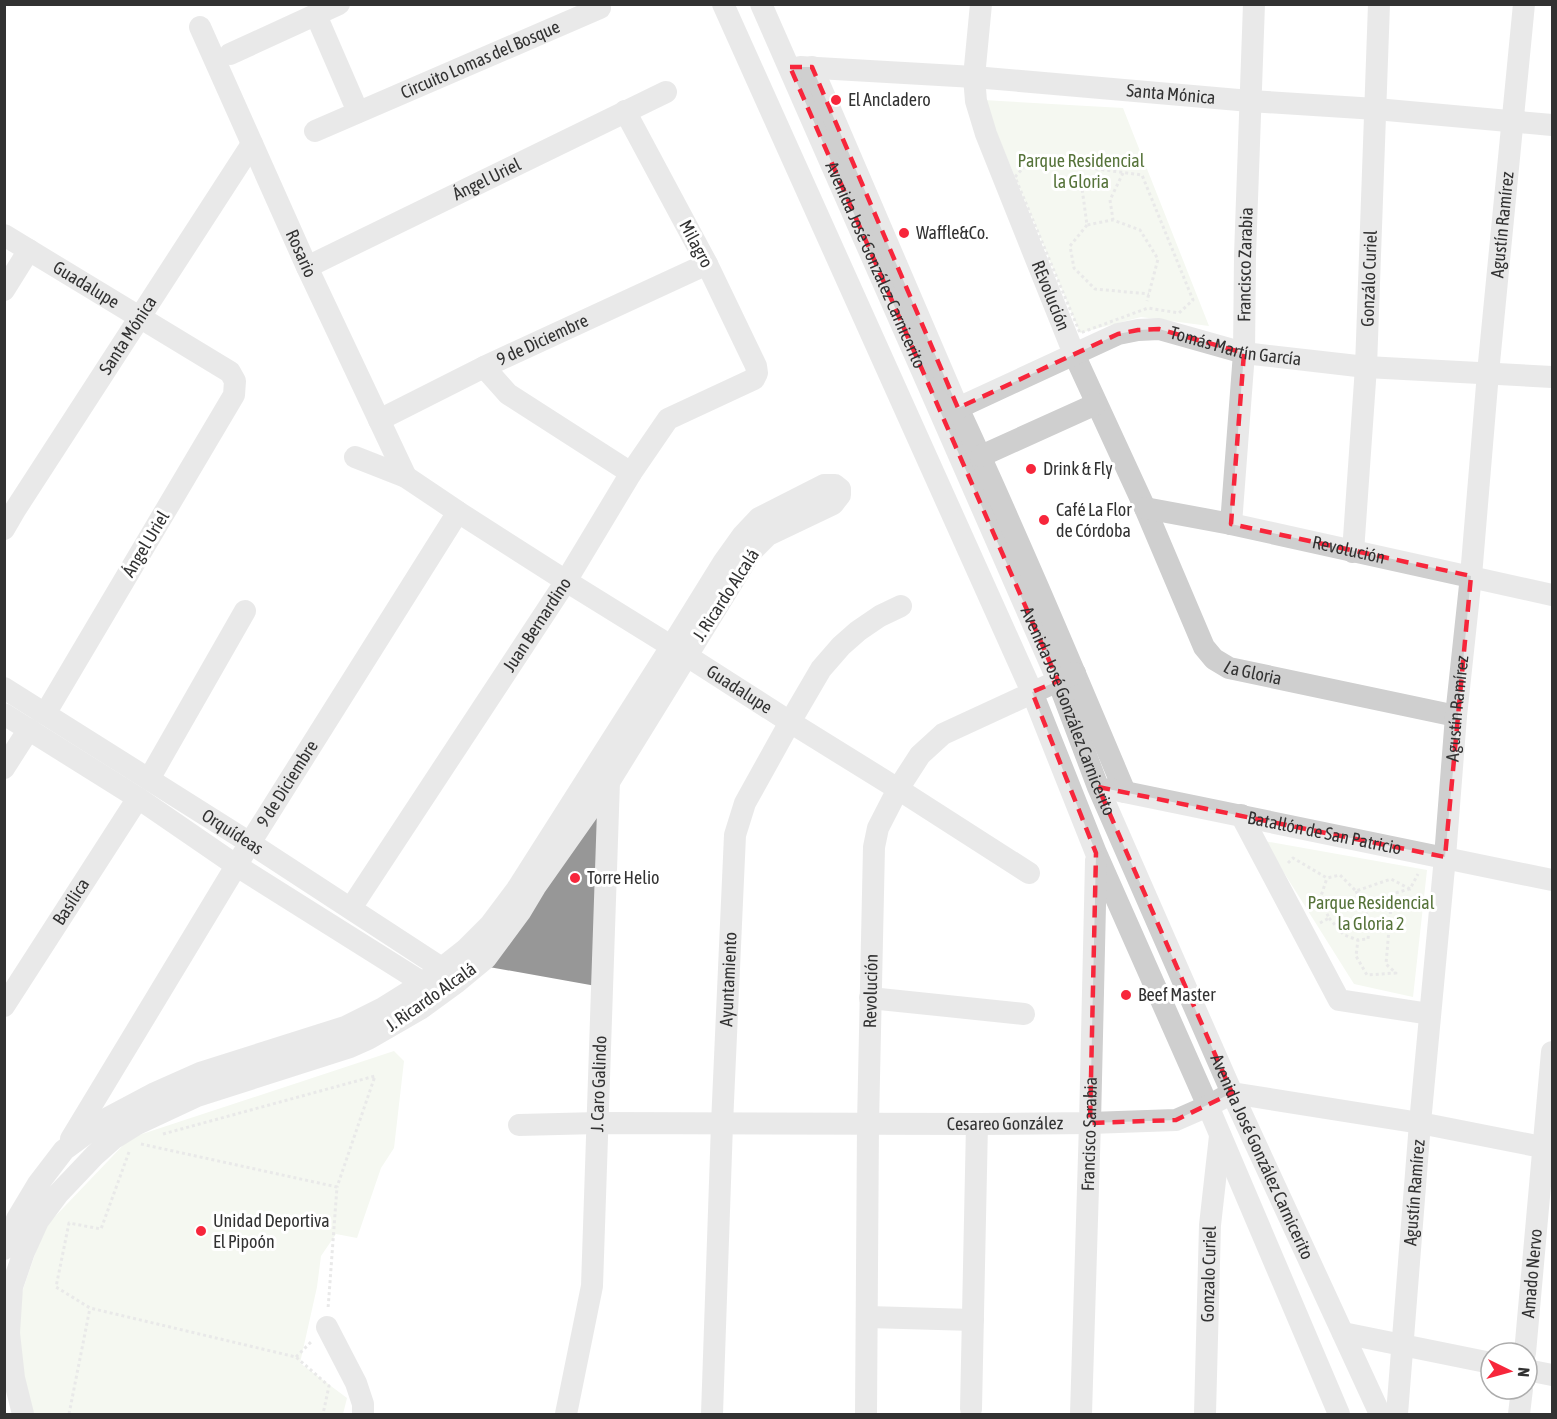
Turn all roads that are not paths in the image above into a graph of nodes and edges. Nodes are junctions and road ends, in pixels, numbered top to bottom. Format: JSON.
{"nodes":[{"id":1,"x":339,"y":4,"type":"edge"},
{"id":2,"x":598,"y":4,"type":"edge"},
{"id":3,"x":723,"y":4,"type":"edge"},
{"id":4,"x":761,"y":4,"type":"edge"},
{"id":5,"x":981,"y":4,"type":"edge"},
{"id":6,"x":1254,"y":4,"type":"edge"},
{"id":7,"x":1379,"y":4,"type":"edge"},
{"id":8,"x":1524,"y":4,"type":"edge"},
{"id":9,"x":316,"y":15,"type":"junction"},
{"id":10,"x":200,"y":27,"type":"dead end"},
{"id":11,"x":230,"y":54,"type":"dead end"},
{"id":12,"x":801,"y":67,"type":"junction"},
{"id":13,"x":974,"y":77,"type":"junction"},
{"id":14,"x":666,"y":92,"type":"dead end"},
{"id":15,"x":1250,"y":101,"type":"junction"},
{"id":16,"x":1376,"y":109,"type":"junction"},
{"id":17,"x":626,"y":111,"type":"junction"},
{"id":18,"x":358,"y":112,"type":"junction"},
{"id":19,"x":1514,"y":122,"type":"junction"},
{"id":20,"x":1552,"y":125,"type":"edge"},
{"id":21,"x":315,"y":131,"type":"dead end"},
{"id":22,"x":252,"y":144,"type":"junction"},
{"id":23,"x":4,"y":235,"type":"edge"},
{"id":24,"x":29,"y":250,"type":"junction"},
{"id":25,"x":707,"y":264,"type":"junction"},
{"id":26,"x":307,"y":267,"type":"junction"},
{"id":27,"x":4,"y":290,"type":"edge"},
{"id":28,"x":140,"y":317,"type":"junction"},
{"id":29,"x":1245,"y":353,"type":"junction"},
{"id":30,"x":1074,"y":354,"type":"junction"},
{"id":31,"x":484,"y":367,"type":"junction"},
{"id":32,"x":1366,"y":367,"type":"junction"},
{"id":33,"x":230,"y":372,"type":"joint"},
{"id":34,"x":1488,"y":373,"type":"junction"},
{"id":35,"x":1552,"y":377,"type":"edge"},
{"id":36,"x":754,"y":379,"type":"joint"},
{"id":37,"x":1096,"y":404,"type":"junction"},
{"id":38,"x":948,"y":406,"type":"junction"},
{"id":39,"x":379,"y":420,"type":"junction"},
{"id":40,"x":981,"y":456,"type":"junction"},
{"id":41,"x":355,"y":457,"type":"dead end"},
{"id":42,"x":631,"y":473,"type":"junction"},
{"id":43,"x":406,"y":477,"type":"junction"},
{"id":44,"x":1145,"y":507,"type":"junction"},
{"id":45,"x":458,"y":512,"type":"junction"},
{"id":46,"x":8,"y":514,"type":"edge"},
{"id":47,"x":1231,"y":524,"type":"junction"},
{"id":48,"x":1353,"y":552,"type":"junction"},
{"id":49,"x":1471,"y":576,"type":"junction"},
{"id":50,"x":566,"y":581,"type":"junction"},
{"id":51,"x":1552,"y":594,"type":"edge"},
{"id":52,"x":901,"y":606,"type":"dead end"},
{"id":53,"x":246,"y":611,"type":"dead end"},
{"id":54,"x":679,"y":651,"type":"junction"},
{"id":55,"x":1067,"y":677,"type":"junction"},
{"id":56,"x":4,"y":687,"type":"edge"},
{"id":57,"x":1032,"y":692,"type":"junction"},
{"id":58,"x":4,"y":714,"type":"edge"},
{"id":59,"x":1456,"y":716,"type":"junction"},
{"id":60,"x":37,"y":722,"type":"junction"},
{"id":61,"x":790,"y":723,"type":"junction"},
{"id":62,"x":607,"y":749,"type":"junction"},
{"id":63,"x":4,"y":768,"type":"edge"},
{"id":64,"x":609,"y":782,"type":"junction"},
{"id":65,"x":1098,"y":787,"type":"junction"},
{"id":66,"x":143,"y":788,"type":"junction"},
{"id":67,"x":898,"y":789,"type":"junction"},
{"id":68,"x":1125,"y":792,"type":"junction"},
{"id":69,"x":1241,"y":815,"type":"junction"},
{"id":70,"x":250,"y":843,"type":"junction"},
{"id":71,"x":1096,"y":854,"type":"junction"},
{"id":72,"x":1446,"y":857,"type":"junction"},
{"id":73,"x":237,"y":866,"type":"junction"},
{"id":74,"x":1029,"y":873,"type":"dead end"},
{"id":75,"x":1552,"y":880,"type":"edge"},
{"id":76,"x":351,"y":908,"type":"junction"},
{"id":77,"x":450,"y":975,"type":"junction"},
{"id":78,"x":430,"y":990,"type":"junction"},
{"id":79,"x":870,"y":999,"type":"junction"},
{"id":80,"x":4,"y":1006,"type":"edge"},
{"id":81,"x":1024,"y":1014,"type":"dead end"},
{"id":82,"x":1430,"y":1014,"type":"junction"},
{"id":83,"x":1552,"y":1052,"type":"edge"},
{"id":84,"x":1232,"y":1093,"type":"junction"},
{"id":85,"x":1209,"y":1106,"type":"junction"},
{"id":86,"x":598,"y":1123,"type":"junction"},
{"id":87,"x":1090,"y":1123,"type":"junction"},
{"id":88,"x":1420,"y":1123,"type":"junction"},
{"id":89,"x":722,"y":1124,"type":"junction"},
{"id":90,"x":868,"y":1124,"type":"junction"},
{"id":91,"x":977,"y":1124,"type":"junction"},
{"id":92,"x":519,"y":1125,"type":"dead end"},
{"id":93,"x":1220,"y":1135,"type":"junction"},
{"id":94,"x":1548,"y":1149,"type":"edge"},
{"id":95,"x":64,"y":1150,"type":"junction"},
{"id":96,"x":4,"y":1249,"type":"edge"},
{"id":97,"x":868,"y":1317,"type":"junction"},
{"id":98,"x":973,"y":1320,"type":"junction"},
{"id":99,"x":327,"y":1328,"type":"road end"},
{"id":100,"x":7,"y":1333,"type":"edge"},
{"id":101,"x":1343,"y":1333,"type":"junction"},
{"id":102,"x":1526,"y":1341,"type":"edge"},
{"id":103,"x":1402,"y":1346,"type":"junction"},
{"id":104,"x":1479,"y":1361,"type":"edge"},
{"id":105,"x":9,"y":1377,"type":"edge"},
{"id":106,"x":971,"y":1409,"type":"dead end"},
{"id":107,"x":23,"y":1414,"type":"edge"},
{"id":108,"x":363,"y":1414,"type":"edge"},
{"id":109,"x":566,"y":1414,"type":"edge"},
{"id":110,"x":712,"y":1414,"type":"edge"},
{"id":111,"x":866,"y":1414,"type":"edge"},
{"id":112,"x":1081,"y":1414,"type":"edge"},
{"id":113,"x":1206,"y":1414,"type":"edge"},
{"id":114,"x":1339,"y":1414,"type":"edge"},
{"id":115,"x":1380,"y":1414,"type":"edge"},
{"id":116,"x":1397,"y":1414,"type":"edge"}],
"edges":[{"from":1,"to":9,"type":"street"},
{"from":2,"to":18,"type":"street","name":"Circuito Lomas del Bosque"},
{"from":3,"to":57,"type":"street","name":"Avenida José González Carnicerito"},
{"from":4,"to":12,"type":"street","name":"Avenida José González Carnicerito"},
{"from":5,"to":13,"type":"street","name":"REvolución"},
{"from":6,"to":15,"type":"street","name":"Francisco Zarabia"},
{"from":7,"to":16,"type":"street","name":"Gonzálo Curiel"},
{"from":8,"to":19,"type":"street","name":"Agustín Ramírez"},
{"from":9,"to":11,"type":"street"},
{"from":9,"to":18,"type":"street"},
{"from":10,"to":22,"type":"street","name":"Rosario"},
{"from":12,"to":13,"type":"street","name":"Santa Mónica"},
{"from":12,"to":38,"type":"street","name":"Avenida José González Carnicerito"},
{"from":13,"to":15,"type":"street","name":"Santa Mónica"},
{"from":13,"to":30,"type":"street","name":"REvolución"},
{"from":14,"to":17,"type":"street","name":"Ángel Uriel"},
{"from":15,"to":16,"type":"street","name":"Santa Mónica"},
{"from":15,"to":29,"type":"street","name":"Francisco Zarabia"},
{"from":16,"to":19,"type":"street","name":"Santa Mónica"},
{"from":16,"to":32,"type":"street","name":"Gonzálo Curiel"},
{"from":17,"to":25,"type":"street","name":"Milagro"},
{"from":17,"to":26,"type":"street","name":"Ángel Uriel"},
{"from":18,"to":21,"type":"street","name":"Circuito Lomas del Bosque"},
{"from":19,"to":20,"type":"street","name":"Santa Mónica"},
{"from":19,"to":34,"type":"street","name":"Agustín Ramírez"},
{"from":22,"to":26,"type":"street","name":"Rosario"},
{"from":22,"to":28,"type":"street","name":"Santa Mónica"},
{"from":23,"to":24,"type":"street","name":"Guadalupe"},
{"from":24,"to":27,"type":"street"},
{"from":24,"to":28,"type":"street","name":"Guadalupe"},
{"from":25,"to":31,"type":"street","name":"9 de Diciembre"},
{"from":25,"to":36,"type":"street","name":"Milagro"},
{"from":26,"to":39,"type":"street","name":"Rosario"},
{"from":28,"to":33,"type":"street","name":"Guadalupe"},
{"from":28,"to":46,"type":"street","name":"Santa Mónica"},
{"from":29,"to":30,"type":"street","name":"Tomás Martín García"},
{"from":29,"to":32,"type":"street","name":"Tomás Martín García"},
{"from":29,"to":47,"type":"street","name":"Francisco Zarabia"},
{"from":30,"to":37,"type":"street","name":"REvolución"},
{"from":30,"to":38,"type":"street","name":"Tomás Martín García"},
{"from":31,"to":39,"type":"street","name":"9 de Diciembre"},
{"from":31,"to":42,"type":"street"},
{"from":32,"to":34,"type":"street","name":"Tomás Martín García"},
{"from":32,"to":48,"type":"street","name":"Gonzálo Curiel"},
{"from":33,"to":60,"type":"street","name":"Ángel Uriel"},
{"from":34,"to":35,"type":"street","name":"Tomás Martín García"},
{"from":34,"to":49,"type":"street","name":"Agustín Ramírez"},
{"from":36,"to":42,"type":"street","name":"Juan Bernardino"},
{"from":37,"to":40,"type":"street"},
{"from":37,"to":44,"type":"street","name":"REvolución"},
{"from":38,"to":40,"type":"street"},
{"from":38,"to":55,"type":"street","name":"Avenida José González Carnicerito"},
{"from":39,"to":43,"type":"street","name":"Rosario"},
{"from":40,"to":55,"type":"street"},
{"from":41,"to":43,"type":"street","name":"Guadalupe"},
{"from":42,"to":50,"type":"street","name":"Juan Bernardino"},
{"from":43,"to":45,"type":"street","name":"Guadalupe"},
{"from":44,"to":47,"type":"street","name":"Revolución"},
{"from":44,"to":59,"type":"street","name":"La Gloria"},
{"from":45,"to":50,"type":"street","name":"Guadalupe"},
{"from":45,"to":70,"type":"street","name":"9 de Diciembre"},
{"from":47,"to":48,"type":"street","name":"Revolución"},
{"from":48,"to":49,"type":"street","name":"Revolución"},
{"from":49,"to":51,"type":"street","name":"Revolución"},
{"from":49,"to":59,"type":"street","name":"Agustín Ramírez"},
{"from":50,"to":54,"type":"street","name":"Guadalupe"},
{"from":50,"to":76,"type":"street","name":"Juan Bernardino"},
{"from":52,"to":61,"type":"street","name":"Ayuntamiento"},
{"from":53,"to":66,"type":"street","name":"Basílica"},
{"from":54,"to":54,"type":"street","name":"J. Ricardo Alcalá"},
{"from":54,"to":61,"type":"street","name":"Guadalupe"},
{"from":54,"to":62,"type":"street","name":"J. Ricardo Alcalá"},
{"from":54,"to":64,"type":"street","name":"J. Ricardo Alcalá"},
{"from":55,"to":57,"type":"street","name":"Revolución"},
{"from":55,"to":65,"type":"street","name":"Avenida José González Carnicerito"},
{"from":55,"to":68,"type":"street"},
{"from":56,"to":60,"type":"street","name":"Orquídeas"},
{"from":57,"to":67,"type":"street","name":"Revolución"},
{"from":57,"to":71,"type":"street","name":"Avenida José González Carnicerito"},
{"from":58,"to":60,"type":"street","name":"Orquídeas"},
{"from":59,"to":72,"type":"street","name":"Agustín Ramírez"},
{"from":60,"to":63,"type":"street","name":"Ángel Uriel"},
{"from":60,"to":66,"type":"street","name":"Orquídeas"},
{"from":61,"to":67,"type":"street","name":"Guadalupe"},
{"from":61,"to":89,"type":"street","name":"Ayuntamiento"},
{"from":62,"to":64,"type":"street","name":"J. Caro Galindo"},
{"from":62,"to":77,"type":"street","name":"J. Ricardo Alcalá"},
{"from":64,"to":77,"type":"street","name":"J. Ricardo Alcalá"},
{"from":64,"to":86,"type":"street","name":"J. Caro Galindo"},
{"from":65,"to":68,"type":"street","name":"Batallón de San Patricio"},
{"from":65,"to":84,"type":"street","name":"Avenida José González Carnicerito"},
{"from":66,"to":70,"type":"street","name":"Orquídeas"},
{"from":66,"to":73,"type":"street","name":"Orquídeas"},
{"from":66,"to":80,"type":"street","name":"Basílica"},
{"from":67,"to":74,"type":"street","name":"Guadalupe"},
{"from":67,"to":79,"type":"street","name":"Revolución"},
{"from":68,"to":69,"type":"street","name":"Batallón de San Patricio"},
{"from":69,"to":72,"type":"street","name":"Batallón de San Patricio"},
{"from":69,"to":82,"type":"street"},
{"from":70,"to":73,"type":"street","name":"9 de Diciembre"},
{"from":70,"to":76,"type":"street","name":"Orquídeas"},
{"from":71,"to":85,"type":"street","name":"Avenida José González Carnicerito"},
{"from":71,"to":87,"type":"street","name":"Francisco Sarabia"},
{"from":72,"to":75,"type":"street","name":"Batallón de San Patricio"},
{"from":72,"to":82,"type":"street","name":"Agustín Ramírez"},
{"from":73,"to":78,"type":"street","name":"Orquídeas"},
{"from":73,"to":95,"type":"street","name":"9 de Diciembre"},
{"from":76,"to":77,"type":"street","name":"Orquídeas"},
{"from":77,"to":78,"type":"street","name":"J. Ricardo Alcalá"},
{"from":78,"to":95,"type":"street","name":"J. Ricardo Alcalá"},
{"from":78,"to":100,"type":"street","name":"J. Ricardo Alcalá"},
{"from":79,"to":81,"type":"street"},
{"from":79,"to":90,"type":"street","name":"Revolución"},
{"from":82,"to":88,"type":"street","name":"Agustín Ramírez"},
{"from":83,"to":94,"type":"street","name":"Amado Nervo"},
{"from":84,"to":85,"type":"street","name":"Cesareo González"},
{"from":84,"to":88,"type":"street"},
{"from":84,"to":101,"type":"street","name":"Avenida José González Carnicerito"},
{"from":85,"to":87,"type":"street","name":"Cesareo González"},
{"from":85,"to":93,"type":"street","name":"Avenida José González Carnicerito"},
{"from":86,"to":89,"type":"street","name":"Cesareo González"},
{"from":86,"to":92,"type":"street","name":"Cesareo González"},
{"from":86,"to":109,"type":"street","name":"J. Caro Galindo"},
{"from":87,"to":91,"type":"street","name":"Cesareo González"},
{"from":87,"to":112,"type":"street","name":"Francisco Sarabia"},
{"from":88,"to":94,"type":"street"},
{"from":88,"to":103,"type":"street","name":"Agustín Ramírez"},
{"from":89,"to":90,"type":"street","name":"Cesareo González"},
{"from":89,"to":110,"type":"street","name":"Ayuntamiento"},
{"from":90,"to":91,"type":"street","name":"Cesareo González"},
{"from":90,"to":97,"type":"street","name":"Revolución"},
{"from":91,"to":98,"type":"street"},
{"from":93,"to":113,"type":"street","name":"Gonzalo Curiel"},
{"from":93,"to":114,"type":"street","name":"Avenida José González Carnicerito"},
{"from":94,"to":102,"type":"street","name":"Amado Nervo"},
{"from":95,"to":96,"type":"street","name":"J. Ricardo Alcalá"},
{"from":97,"to":98,"type":"street"},
{"from":97,"to":111,"type":"street","name":"Revolución"},
{"from":98,"to":106,"type":"street"},
{"from":99,"to":108,"type":"street"},
{"from":100,"to":105,"type":"street","name":"J. Ricardo Alcalá"},
{"from":101,"to":103,"type":"street"},
{"from":101,"to":115,"type":"street","name":"Avenida José González Carnicerito"},
{"from":103,"to":104,"type":"street"},
{"from":103,"to":116,"type":"street","name":"Agustín Ramírez"},
{"from":105,"to":107,"type":"street","name":"J. Ricardo Alcalá"}]}
